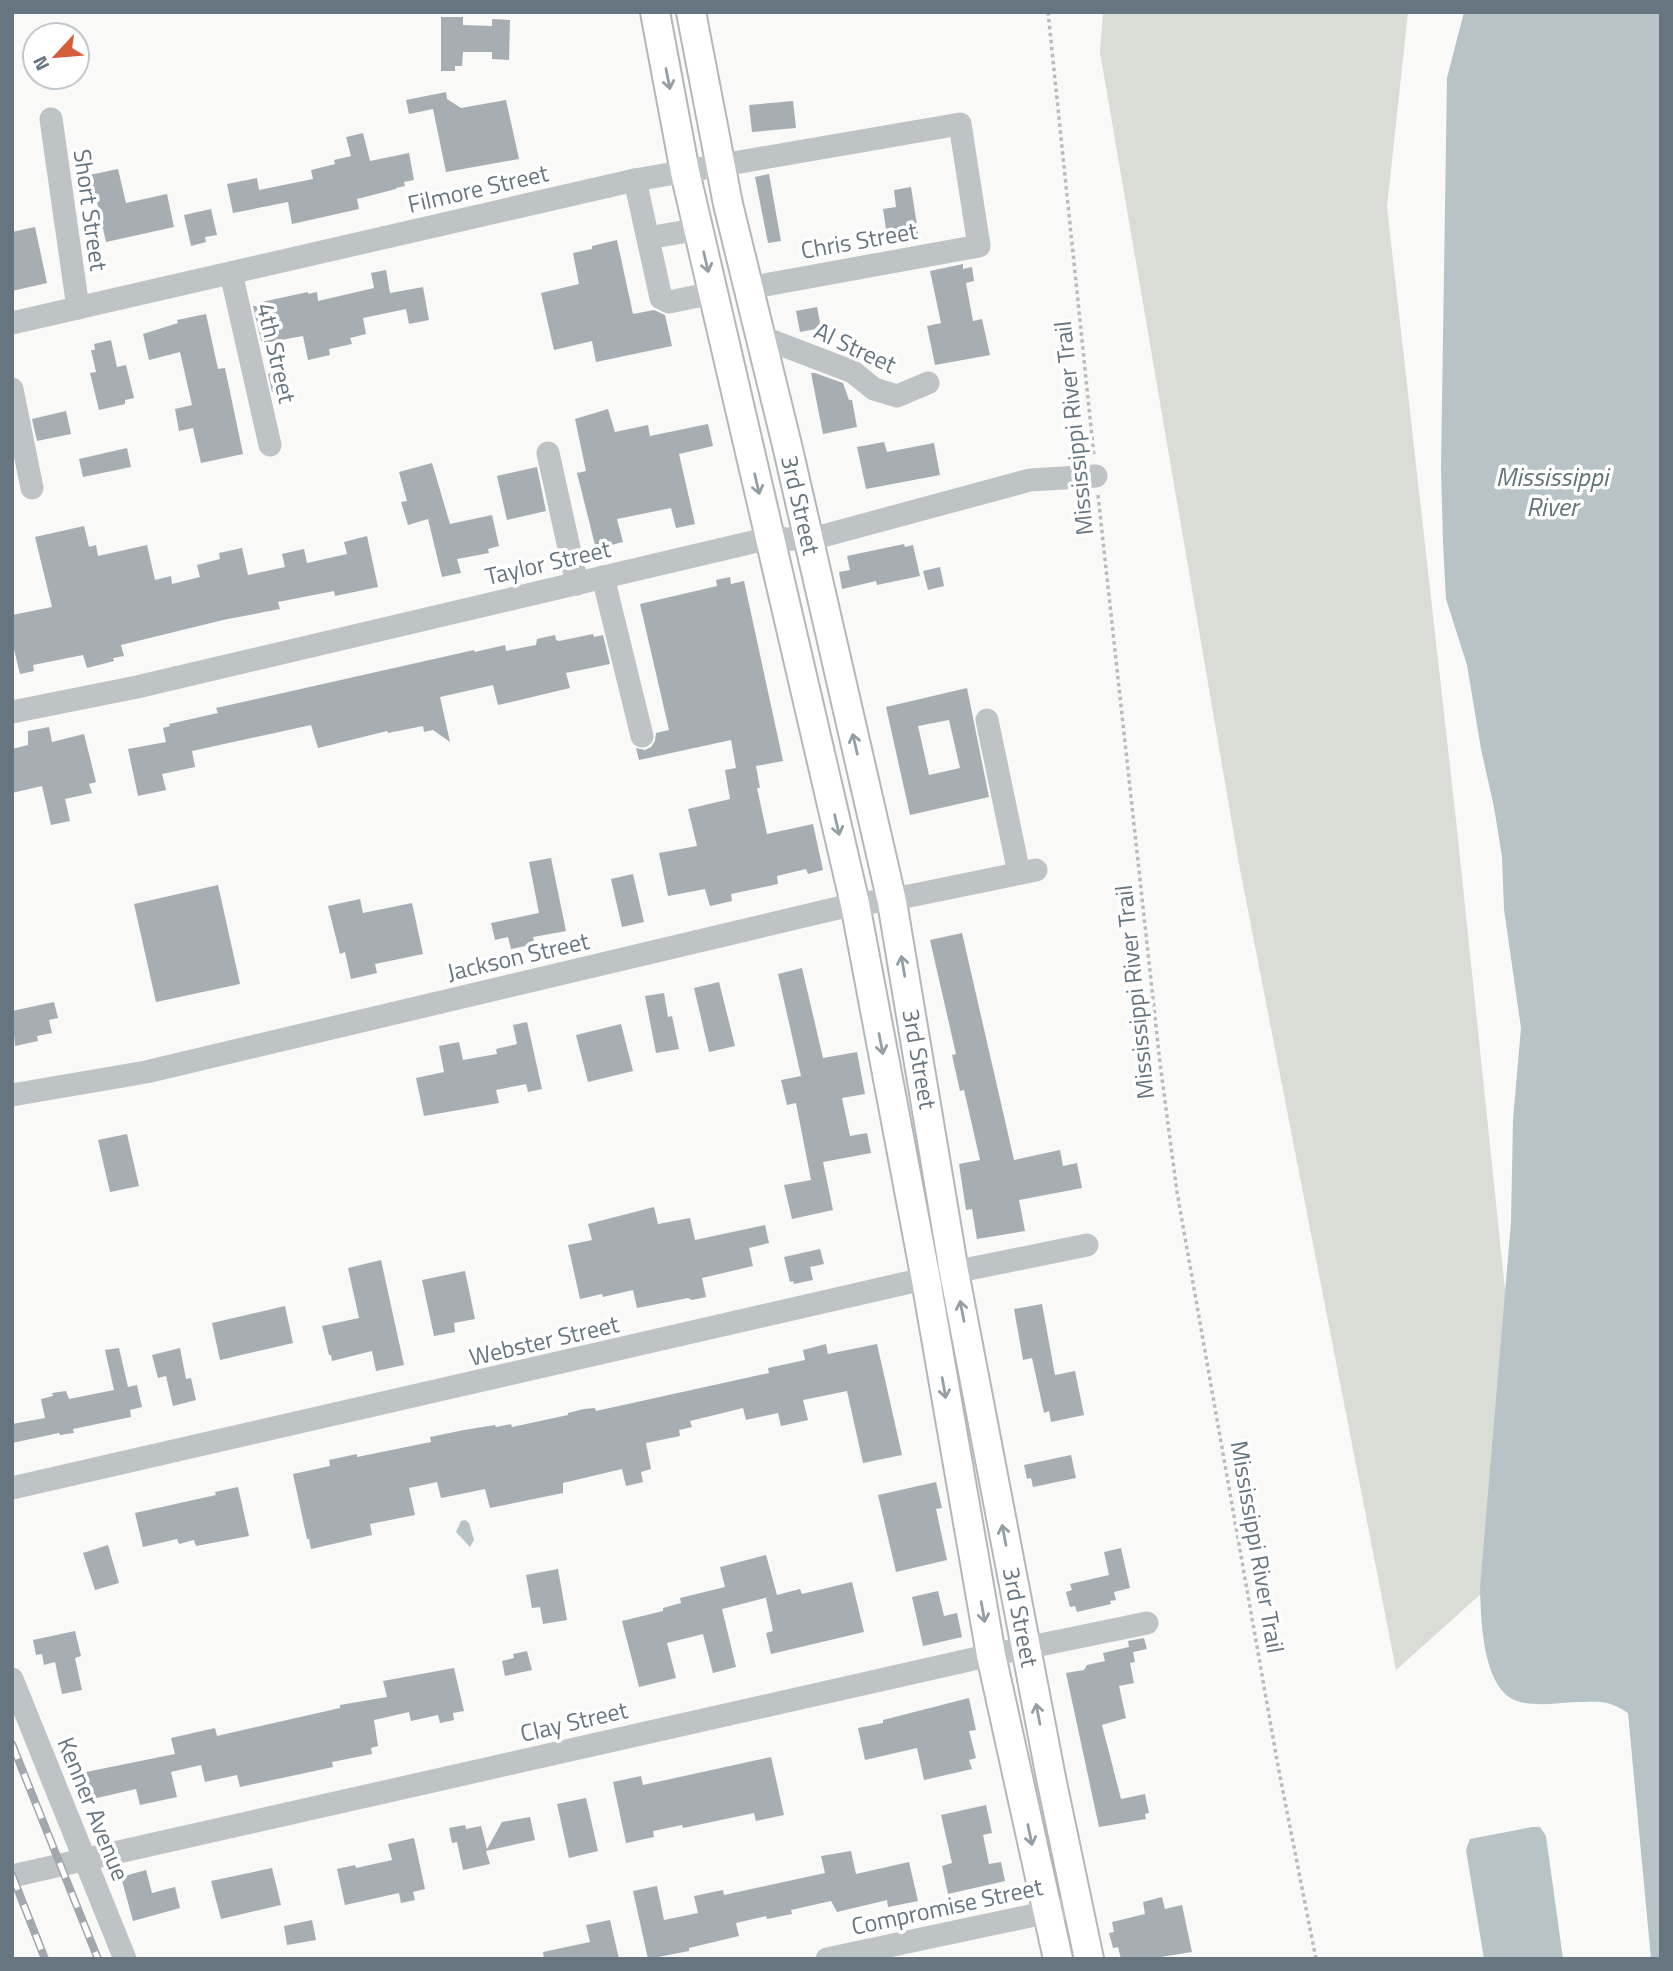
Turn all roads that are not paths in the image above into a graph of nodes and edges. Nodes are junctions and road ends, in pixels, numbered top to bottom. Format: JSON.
{"nodes":[{"id":1,"x":655,"y":12,"type":"edge"},
{"id":2,"x":691,"y":12,"type":"edge"},
{"id":3,"x":51,"y":120,"type":"dead end"},
{"id":4,"x":722,"y":166,"type":"junction"},
{"id":5,"x":685,"y":172,"type":"junction"},
{"id":6,"x":635,"y":180,"type":"junction"},
{"id":7,"x":699,"y":229,"type":"junction"},
{"id":8,"x":648,"y":238,"type":"junction"},
{"id":9,"x":979,"y":246,"type":"joint"},
{"id":10,"x":231,"y":273,"type":"junction"},
{"id":11,"x":748,"y":288,"type":"junction"},
{"id":12,"x":713,"y":293,"type":"junction"},
{"id":13,"x":78,"y":308,"type":"junction"},
{"id":14,"x":12,"y":323,"type":"edge"},
{"id":15,"x":759,"y":336,"type":"junction"},
{"id":16,"x":928,"y":383,"type":"dead end"},
{"id":17,"x":12,"y":389,"type":"edge"},
{"id":18,"x":270,"y":445,"type":"dead end"},
{"id":19,"x":548,"y":453,"type":"dead end"},
{"id":20,"x":1096,"y":476,"type":"road end"},
{"id":21,"x":32,"y":488,"type":"dead end"},
{"id":22,"x":769,"y":538,"type":"junction"},
{"id":23,"x":808,"y":540,"type":"junction"},
{"id":24,"x":603,"y":577,"type":"junction"},
{"id":25,"x":578,"y":584,"type":"junction"},
{"id":26,"x":12,"y":712,"type":"edge"},
{"id":27,"x":986,"y":720,"type":"dead end"},
{"id":28,"x":642,"y":736,"type":"dead end"},
{"id":29,"x":890,"y":900,"type":"junction"},
{"id":30,"x":855,"y":904,"type":"junction"},
{"id":31,"x":12,"y":1095,"type":"edge"},
{"id":32,"x":1087,"y":1245,"type":"dead end"},
{"id":33,"x":954,"y":1272,"type":"junction"},
{"id":34,"x":926,"y":1280,"type":"junction"},
{"id":35,"x":12,"y":1488,"type":"edge"},
{"id":36,"x":1147,"y":1623,"type":"dead end"},
{"id":37,"x":1026,"y":1650,"type":"junction"},
{"id":38,"x":991,"y":1656,"type":"junction"},
{"id":39,"x":12,"y":1679,"type":"edge"},
{"id":40,"x":84,"y":1860,"type":"junction"},
{"id":41,"x":12,"y":1876,"type":"edge"},
{"id":42,"x":1077,"y":1906,"type":"junction"},
{"id":43,"x":1048,"y":1912,"type":"junction"},
{"id":44,"x":125,"y":1959,"type":"edge"},
{"id":45,"x":827,"y":1959,"type":"edge"},
{"id":46,"x":1058,"y":1959,"type":"edge"},
{"id":47,"x":1089,"y":1959,"type":"edge"}],
"edges":[{"from":1,"to":5,"type":"main road","name":"3rd Street","one_way":true},
{"from":2,"to":4,"type":"main road","name":"3rd Street"},
{"from":3,"to":13,"type":"street","name":"Short Street"},
{"from":4,"to":5,"type":"street","name":"Filmore Street"},
{"from":4,"to":9,"type":"street","name":"Filmore Street"},
{"from":4,"to":11,"type":"main road","name":"3rd Street"},
{"from":5,"to":6,"type":"street","name":"Filmore Street"},
{"from":5,"to":7,"type":"main road","name":"3rd Street"},
{"from":6,"to":8,"type":"street"},
{"from":6,"to":10,"type":"street","name":"Filmore Street"},
{"from":7,"to":8,"type":"street"},
{"from":7,"to":12,"type":"main road","name":"3rd Street","one_way":true},
{"from":8,"to":12,"type":"street"},
{"from":9,"to":11,"type":"street","name":"Chris Street"},
{"from":10,"to":13,"type":"street","name":"Filmore Street"},
{"from":10,"to":18,"type":"street","name":"4th Street"},
{"from":11,"to":15,"type":"main road","name":"3rd Street"},
{"from":12,"to":22,"type":"main road","name":"3rd Street","one_way":true},
{"from":13,"to":14,"type":"street","name":"Filmore Street"},
{"from":15,"to":16,"type":"street","name":"Al Street"},
{"from":15,"to":23,"type":"main road","name":"3rd Street"},
{"from":17,"to":21,"type":"street"},
{"from":19,"to":25,"type":"street"},
{"from":20,"to":23,"type":"street","name":"Taylor Street"},
{"from":22,"to":23,"type":"street","name":"Taylor Street"},
{"from":22,"to":24,"type":"street","name":"Taylor Street"},
{"from":22,"to":30,"type":"main road","name":"3rd Street","one_way":true},
{"from":29,"to":23,"type":"main road","name":"3rd Street","one_way":true},
{"from":24,"to":25,"type":"street","name":"Taylor Street"},
{"from":24,"to":28,"type":"street"},
{"from":25,"to":26,"type":"street","name":"Taylor Street"},
{"from":27,"to":29,"type":"street","name":"Jackson Street"},
{"from":29,"to":30,"type":"street","name":"Jackson Street"},
{"from":33,"to":29,"type":"main road","name":"3rd Street","one_way":true},
{"from":30,"to":31,"type":"street","name":"Jackson Street"},
{"from":30,"to":34,"type":"main road","name":"3rd Street","one_way":true},
{"from":32,"to":33,"type":"street","name":"Webster Street"},
{"from":33,"to":34,"type":"street","name":"Webster Street"},
{"from":37,"to":33,"type":"main road","name":"3rd Street","one_way":true},
{"from":34,"to":35,"type":"street","name":"Webster Street"},
{"from":34,"to":38,"type":"main road","name":"3rd Street","one_way":true},
{"from":36,"to":37,"type":"street","name":"Clay Street"},
{"from":37,"to":38,"type":"street","name":"Clay Street"},
{"from":42,"to":37,"type":"main road","name":"3rd Street","one_way":true},
{"from":38,"to":40,"type":"street","name":"Clay Street"},
{"from":38,"to":43,"type":"main road","name":"3rd Street","one_way":true},
{"from":39,"to":40,"type":"street","name":"Kenner Avenue"},
{"from":40,"to":41,"type":"street","name":"Clay Street"},
{"from":40,"to":44,"type":"street","name":"Kenner Avenue"},
{"from":42,"to":43,"type":"street","name":"Compromise Street"},
{"from":42,"to":47,"type":"main road","name":"3rd Street"},
{"from":43,"to":45,"type":"street","name":"Compromise Street"},
{"from":43,"to":46,"type":"main road","name":"3rd Street"}]}
